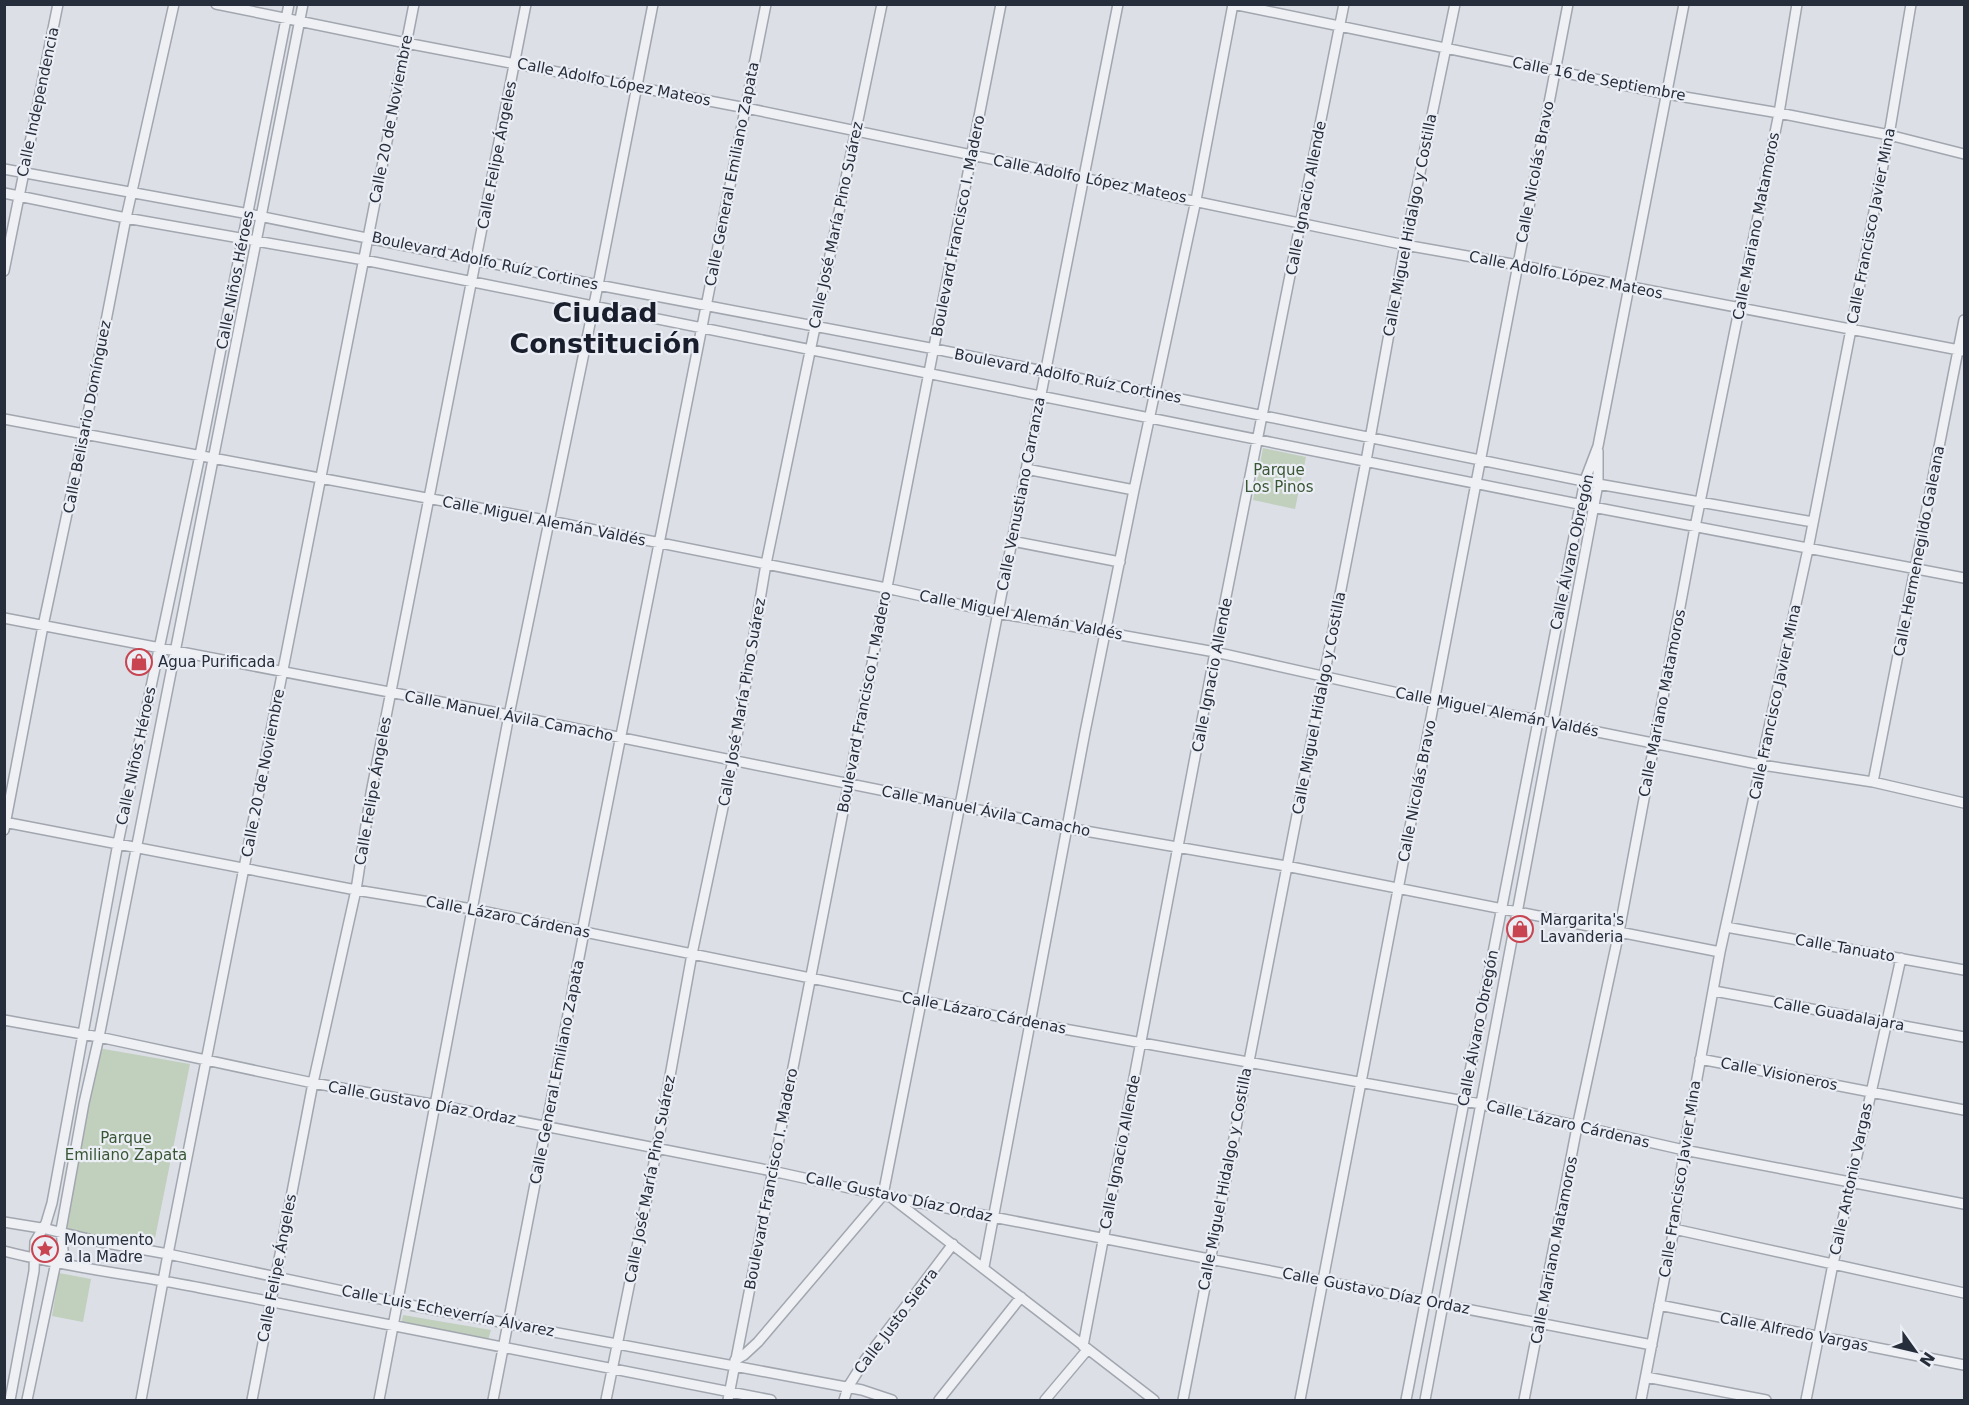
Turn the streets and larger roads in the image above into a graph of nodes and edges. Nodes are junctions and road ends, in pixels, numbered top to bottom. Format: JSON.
{"nodes":[{"id":1,"x":58,"y":4,"type":"edge"},
{"id":2,"x":174,"y":4,"type":"edge"},
{"id":3,"x":216,"y":4,"type":"edge"},
{"id":4,"x":289,"y":4,"type":"edge"},
{"id":5,"x":303,"y":4,"type":"edge"},
{"id":6,"x":414,"y":4,"type":"edge"},
{"id":7,"x":526,"y":4,"type":"edge"},
{"id":8,"x":653,"y":4,"type":"edge"},
{"id":9,"x":766,"y":4,"type":"edge"},
{"id":10,"x":882,"y":4,"type":"edge"},
{"id":11,"x":1001,"y":4,"type":"edge"},
{"id":12,"x":1118,"y":4,"type":"edge"},
{"id":13,"x":1344,"y":4,"type":"edge"},
{"id":14,"x":1455,"y":4,"type":"edge"},
{"id":15,"x":1568,"y":4,"type":"edge"},
{"id":16,"x":1684,"y":4,"type":"edge"},
{"id":17,"x":1797,"y":4,"type":"edge"},
{"id":18,"x":1911,"y":4,"type":"edge"},
{"id":19,"x":1233,"y":5,"type":"edge"},
{"id":20,"x":286,"y":18,"type":"junction"},
{"id":21,"x":300,"y":21,"type":"junction"},
{"id":22,"x":1339,"y":28,"type":"junction"},
{"id":23,"x":406,"y":43,"type":"junction"},
{"id":24,"x":1446,"y":48,"type":"junction"},
{"id":25,"x":515,"y":63,"type":"junction"},
{"id":26,"x":1555,"y":71,"type":"junction"},
{"id":27,"x":636,"y":87,"type":"junction"},
{"id":28,"x":1667,"y":94,"type":"junction"},
{"id":29,"x":746,"y":108,"type":"junction"},
{"id":30,"x":1779,"y":112,"type":"junction"},
{"id":31,"x":855,"y":132,"type":"junction"},
{"id":32,"x":1889,"y":135,"type":"junction"},
{"id":33,"x":1965,"y":154,"type":"edge"},
{"id":34,"x":971,"y":156,"type":"junction"},
{"id":35,"x":4,"y":169,"type":"edge"},
{"id":36,"x":23,"y":173,"type":"junction"},
{"id":37,"x":1083,"y":178,"type":"junction"},
{"id":38,"x":4,"y":193,"type":"edge"},
{"id":39,"x":132,"y":193,"type":"junction"},
{"id":40,"x":19,"y":196,"type":"junction"},
{"id":41,"x":1196,"y":200,"type":"junction"},
{"id":42,"x":249,"y":214,"type":"junction"},
{"id":43,"x":260,"y":216,"type":"junction"},
{"id":44,"x":126,"y":218,"type":"junction"},
{"id":45,"x":1302,"y":223,"type":"junction"},
{"id":46,"x":367,"y":237,"type":"junction"},
{"id":47,"x":244,"y":239,"type":"junction"},
{"id":48,"x":256,"y":240,"type":"junction"},
{"id":49,"x":1405,"y":245,"type":"junction"},
{"id":50,"x":364,"y":260,"type":"junction"},
{"id":51,"x":477,"y":260,"type":"junction"},
{"id":52,"x":1518,"y":265,"type":"junction"},
{"id":53,"x":4,"y":271,"type":"edge"},
{"id":54,"x":473,"y":282,"type":"junction"},
{"id":55,"x":598,"y":285,"type":"junction"},
{"id":56,"x":1629,"y":286,"type":"junction"},
{"id":57,"x":706,"y":304,"type":"junction"},
{"id":58,"x":593,"y":307,"type":"junction"},
{"id":59,"x":1739,"y":308,"type":"junction"},
{"id":60,"x":1965,"y":320,"type":"edge"},
{"id":61,"x":815,"y":326,"type":"junction"},
{"id":62,"x":702,"y":327,"type":"junction"},
{"id":63,"x":1851,"y":330,"type":"junction"},
{"id":64,"x":811,"y":349,"type":"junction"},
{"id":65,"x":935,"y":349,"type":"junction"},
{"id":66,"x":1962,"y":351,"type":"edge"},
{"id":67,"x":1045,"y":372,"type":"junction"},
{"id":68,"x":930,"y":373,"type":"junction"},
{"id":69,"x":1156,"y":393,"type":"junction"},
{"id":70,"x":1041,"y":395,"type":"junction"},
{"id":71,"x":1262,"y":416,"type":"junction"},
{"id":72,"x":1150,"y":417,"type":"junction"},
{"id":73,"x":4,"y":419,"type":"edge"},
{"id":74,"x":84,"y":434,"type":"junction"},
{"id":75,"x":1370,"y":437,"type":"junction"},
{"id":76,"x":1258,"y":438,"type":"junction"},
{"id":77,"x":1598,"y":446,"type":"junction"},
{"id":78,"x":200,"y":455,"type":"junction"},
{"id":79,"x":214,"y":458,"type":"junction"},
{"id":80,"x":1480,"y":459,"type":"junction"},
{"id":81,"x":1366,"y":460,"type":"junction"},
{"id":82,"x":1026,"y":469,"type":"junction"},
{"id":83,"x":320,"y":478,"type":"junction"},
{"id":84,"x":1585,"y":480,"type":"junction"},
{"id":85,"x":1476,"y":482,"type":"junction"},
{"id":86,"x":1598,"y":484,"type":"junction"},
{"id":87,"x":1134,"y":490,"type":"junction"},
{"id":88,"x":429,"y":498,"type":"junction"},
{"id":89,"x":1701,"y":503,"type":"junction"},
{"id":90,"x":1580,"y":504,"type":"junction"},
{"id":91,"x":1593,"y":507,"type":"junction"},
{"id":92,"x":550,"y":521,"type":"junction"},
{"id":93,"x":1813,"y":522,"type":"junction"},
{"id":94,"x":1695,"y":527,"type":"junction"},
{"id":95,"x":1012,"y":541,"type":"junction"},
{"id":96,"x":659,"y":543,"type":"junction"},
{"id":97,"x":1808,"y":549,"type":"junction"},
{"id":98,"x":1120,"y":562,"type":"junction"},
{"id":99,"x":766,"y":564,"type":"junction"},
{"id":100,"x":1916,"y":568,"type":"junction"},
{"id":101,"x":1965,"y":578,"type":"edge"},
{"id":102,"x":886,"y":588,"type":"junction"},
{"id":103,"x":998,"y":613,"type":"junction"},
{"id":104,"x":4,"y":618,"type":"edge"},
{"id":105,"x":43,"y":626,"type":"junction"},
{"id":106,"x":1106,"y":632,"type":"junction"},
{"id":107,"x":158,"y":648,"type":"junction"},
{"id":108,"x":175,"y":652,"type":"junction"},
{"id":109,"x":1215,"y":652,"type":"junction"},
{"id":110,"x":282,"y":673,"type":"junction"},
{"id":111,"x":1324,"y":676,"type":"junction"},
{"id":112,"x":390,"y":694,"type":"junction"},
{"id":113,"x":1434,"y":701,"type":"junction"},
{"id":114,"x":509,"y":716,"type":"junction"},
{"id":115,"x":1538,"y":720,"type":"junction"},
{"id":116,"x":1553,"y":723,"type":"junction"},
{"id":117,"x":621,"y":738,"type":"junction"},
{"id":118,"x":1654,"y":744,"type":"junction"},
{"id":119,"x":733,"y":760,"type":"junction"},
{"id":120,"x":1762,"y":765,"type":"junction"},
{"id":121,"x":1872,"y":782,"type":"junction"},
{"id":122,"x":848,"y":783,"type":"junction"},
{"id":123,"x":1965,"y":803,"type":"edge"},
{"id":124,"x":960,"y":806,"type":"junction"},
{"id":125,"x":5,"y":825,"type":"edge"},
{"id":126,"x":1068,"y":828,"type":"junction"},
{"id":127,"x":118,"y":843,"type":"junction"},
{"id":128,"x":137,"y":847,"type":"junction"},
{"id":129,"x":1179,"y":847,"type":"junction"},
{"id":130,"x":1286,"y":866,"type":"junction"},
{"id":131,"x":245,"y":869,"type":"junction"},
{"id":132,"x":1398,"y":888,"type":"junction"},
{"id":133,"x":356,"y":890,"type":"junction"},
{"id":134,"x":472,"y":909,"type":"junction"},
{"id":135,"x":1502,"y":909,"type":"junction"},
{"id":136,"x":1517,"y":911,"type":"junction"},
{"id":137,"x":1726,"y":927,"type":"junction"},
{"id":138,"x":584,"y":932,"type":"junction"},
{"id":139,"x":1619,"y":932,"type":"junction"},
{"id":140,"x":1720,"y":952,"type":"junction"},
{"id":141,"x":692,"y":954,"type":"junction"},
{"id":142,"x":1900,"y":958,"type":"junction"},
{"id":143,"x":1965,"y":970,"type":"edge"},
{"id":144,"x":811,"y":978,"type":"junction"},
{"id":145,"x":1714,"y":991,"type":"junction"},
{"id":146,"x":921,"y":1001,"type":"junction"},
{"id":147,"x":4,"y":1020,"type":"edge"},
{"id":148,"x":1031,"y":1023,"type":"junction"},
{"id":149,"x":1886,"y":1023,"type":"junction"},
{"id":150,"x":83,"y":1034,"type":"junction"},
{"id":151,"x":99,"y":1037,"type":"junction"},
{"id":152,"x":1965,"y":1037,"type":"edge"},
{"id":153,"x":1142,"y":1042,"type":"junction"},
{"id":154,"x":1700,"y":1059,"type":"junction"},
{"id":155,"x":207,"y":1060,"type":"junction"},
{"id":156,"x":1248,"y":1061,"type":"junction"},
{"id":157,"x":1361,"y":1082,"type":"junction"},
{"id":158,"x":313,"y":1083,"type":"junction"},
{"id":159,"x":1870,"y":1092,"type":"junction"},
{"id":160,"x":1464,"y":1101,"type":"junction"},
{"id":161,"x":1481,"y":1104,"type":"junction"},
{"id":162,"x":437,"y":1105,"type":"junction"},
{"id":163,"x":1965,"y":1110,"type":"edge"},
{"id":164,"x":546,"y":1126,"type":"junction"},
{"id":165,"x":1578,"y":1126,"type":"junction"},
{"id":166,"x":657,"y":1148,"type":"junction"},
{"id":167,"x":1684,"y":1150,"type":"junction"},
{"id":168,"x":772,"y":1171,"type":"junction"},
{"id":169,"x":1852,"y":1182,"type":"junction"},
{"id":170,"x":887,"y":1196,"type":"junction"},
{"id":171,"x":1965,"y":1204,"type":"edge"},
{"id":172,"x":992,"y":1216,"type":"junction"},
{"id":173,"x":4,"y":1222,"type":"edge"},
{"id":174,"x":44,"y":1229,"type":"junction"},
{"id":175,"x":1674,"y":1229,"type":"junction"},
{"id":176,"x":61,"y":1233,"type":"junction"},
{"id":177,"x":1103,"y":1238,"type":"junction"},
{"id":178,"x":953,"y":1244,"type":"junction"},
{"id":179,"x":4,"y":1251,"type":"edge"},
{"id":180,"x":168,"y":1254,"type":"junction"},
{"id":181,"x":34,"y":1258,"type":"junction"},
{"id":182,"x":1210,"y":1259,"type":"junction"},
{"id":183,"x":56,"y":1262,"type":"junction"},
{"id":184,"x":1833,"y":1264,"type":"junction"},
{"id":185,"x":984,"y":1267,"type":"junction"},
{"id":186,"x":275,"y":1278,"type":"junction"},
{"id":187,"x":163,"y":1280,"type":"junction"},
{"id":188,"x":1323,"y":1281,"type":"junction"},
{"id":189,"x":1965,"y":1293,"type":"edge"},
{"id":190,"x":1021,"y":1297,"type":"junction"},
{"id":191,"x":1425,"y":1301,"type":"junction"},
{"id":192,"x":270,"y":1302,"type":"junction"},
{"id":193,"x":399,"y":1303,"type":"junction"},
{"id":194,"x":1443,"y":1304,"type":"junction"},
{"id":195,"x":1659,"y":1305,"type":"junction"},
{"id":196,"x":507,"y":1323,"type":"junction"},
{"id":197,"x":1540,"y":1323,"type":"junction"},
{"id":198,"x":394,"y":1326,"type":"junction"},
{"id":199,"x":1818,"y":1336,"type":"junction"},
{"id":200,"x":617,"y":1343,"type":"junction"},
{"id":201,"x":1652,"y":1345,"type":"junction"},
{"id":202,"x":503,"y":1346,"type":"junction"},
{"id":203,"x":1085,"y":1347,"type":"junction"},
{"id":204,"x":734,"y":1363,"type":"junction"},
{"id":205,"x":1965,"y":1365,"type":"edge"},
{"id":206,"x":612,"y":1367,"type":"junction"},
{"id":207,"x":1646,"y":1377,"type":"junction"},
{"id":208,"x":848,"y":1387,"type":"junction"},
{"id":209,"x":729,"y":1396,"type":"edge"},
{"id":210,"x":1153,"y":1400,"type":"edge"},
{"id":211,"x":10,"y":1401,"type":"edge"},
{"id":212,"x":27,"y":1401,"type":"edge"},
{"id":213,"x":141,"y":1401,"type":"edge"},
{"id":214,"x":252,"y":1401,"type":"edge"},
{"id":215,"x":379,"y":1401,"type":"edge"},
{"id":216,"x":493,"y":1401,"type":"edge"},
{"id":217,"x":606,"y":1401,"type":"edge"},
{"id":218,"x":771,"y":1401,"type":"edge"},
{"id":219,"x":844,"y":1401,"type":"edge"},
{"id":220,"x":892,"y":1401,"type":"edge"},
{"id":221,"x":939,"y":1401,"type":"edge"},
{"id":222,"x":1045,"y":1401,"type":"edge"},
{"id":223,"x":1183,"y":1401,"type":"edge"},
{"id":224,"x":1300,"y":1401,"type":"edge"},
{"id":225,"x":1406,"y":1401,"type":"edge"},
{"id":226,"x":1425,"y":1401,"type":"edge"},
{"id":227,"x":1524,"y":1401,"type":"edge"},
{"id":228,"x":1641,"y":1401,"type":"edge"},
{"id":229,"x":1766,"y":1401,"type":"edge"},
{"id":230,"x":1806,"y":1401,"type":"edge"}],
"edges":[{"from":1,"to":36,"type":"street","name":"Calle Independencia"},
{"from":2,"to":39,"type":"street","name":"Calle Belisario Domínguez"},
{"from":3,"to":20,"type":"street","name":"Calle Adolfo López Mateos"},
{"from":4,"to":20,"type":"street","name":"Calle Niños Héroes"},
{"from":5,"to":21,"type":"street","name":"Calle Niños Héroes"},
{"from":6,"to":23,"type":"street","name":"Calle 20 de Noviembre"},
{"from":7,"to":25,"type":"street","name":"Calle Felipe Ángeles"},
{"from":8,"to":27,"type":"street"},
{"from":9,"to":29,"type":"street","name":"Calle General Emiliano Zapata"},
{"from":10,"to":31,"type":"street","name":"Calle José María Pino Suárez"},
{"from":11,"to":34,"type":"street","name":"Boulevard Francisco I. Madero"},
{"from":12,"to":37,"type":"street","name":"Calle Venustiano Carranza"},
{"from":13,"to":22,"type":"street","name":"Calle Ignacio Allende"},
{"from":14,"to":24,"type":"street","name":"Calle Miguel Hidalgo y Costilla"},
{"from":15,"to":26,"type":"street","name":"Calle Nicolás Bravo"},
{"from":16,"to":28,"type":"street","name":"Calle Álvaro Obregón"},
{"from":17,"to":30,"type":"street","name":"Calle Mariano Matamoros"},
{"from":18,"to":32,"type":"street","name":"Calle Francisco Javier Mina"},
{"from":19,"to":22,"type":"street","name":"Calle 16 de Septiembre"},
{"from":19,"to":41,"type":"street"},
{"from":20,"to":21,"type":"street","name":"Calle Adolfo López Mateos"},
{"from":20,"to":42,"type":"street","name":"Calle Niños Héroes"},
{"from":21,"to":23,"type":"street","name":"Calle Adolfo López Mateos"},
{"from":21,"to":43,"type":"street","name":"Calle Niños Héroes"},
{"from":22,"to":24,"type":"street","name":"Calle 16 de Septiembre"},
{"from":22,"to":45,"type":"street","name":"Calle Ignacio Allende"},
{"from":23,"to":25,"type":"street","name":"Calle Adolfo López Mateos"},
{"from":23,"to":46,"type":"street","name":"Calle 20 de Noviembre"},
{"from":24,"to":26,"type":"street","name":"Calle 16 de Septiembre"},
{"from":24,"to":49,"type":"street","name":"Calle Miguel Hidalgo y Costilla"},
{"from":25,"to":27,"type":"street","name":"Calle Adolfo López Mateos"},
{"from":25,"to":51,"type":"street","name":"Calle Felipe Ángeles"},
{"from":26,"to":28,"type":"street","name":"Calle 16 de Septiembre"},
{"from":26,"to":52,"type":"street","name":"Calle Nicolás Bravo"},
{"from":27,"to":29,"type":"street","name":"Calle Adolfo López Mateos"},
{"from":27,"to":55,"type":"street"},
{"from":28,"to":30,"type":"street","name":"Calle 16 de Septiembre"},
{"from":28,"to":56,"type":"street","name":"Calle Álvaro Obregón"},
{"from":29,"to":31,"type":"street","name":"Calle Adolfo López Mateos"},
{"from":29,"to":57,"type":"street","name":"Calle General Emiliano Zapata"},
{"from":30,"to":32,"type":"street","name":"Calle 16 de Septiembre"},
{"from":30,"to":59,"type":"street","name":"Calle Mariano Matamoros"},
{"from":31,"to":34,"type":"street","name":"Calle Adolfo López Mateos"},
{"from":31,"to":61,"type":"street","name":"Calle José María Pino Suárez"},
{"from":32,"to":33,"type":"street","name":"Calle 16 de Septiembre"},
{"from":32,"to":63,"type":"street","name":"Calle Francisco Javier Mina"},
{"from":34,"to":37,"type":"street","name":"Calle Adolfo López Mateos"},
{"from":34,"to":65,"type":"street","name":"Boulevard Francisco I. Madero"},
{"from":35,"to":36,"type":"street","name":"Boulevard Adolfo Ruíz Cortines"},
{"from":36,"to":39,"type":"street","name":"Boulevard Adolfo Ruíz Cortines"},
{"from":36,"to":40,"type":"street","name":"Calle Independencia"},
{"from":37,"to":41,"type":"street","name":"Calle Adolfo López Mateos"},
{"from":37,"to":67,"type":"street","name":"Calle Venustiano Carranza"},
{"from":38,"to":40,"type":"street","name":"Boulevard Adolfo Ruíz Cortines"},
{"from":39,"to":42,"type":"street","name":"Boulevard Adolfo Ruíz Cortines"},
{"from":39,"to":44,"type":"street","name":"Calle Belisario Domínguez"},
{"from":40,"to":44,"type":"street","name":"Boulevard Adolfo Ruíz Cortines"},
{"from":40,"to":53,"type":"street","name":"Calle Independencia"},
{"from":41,"to":45,"type":"street","name":"Calle Adolfo López Mateos"},
{"from":41,"to":69,"type":"street"},
{"from":42,"to":43,"type":"street","name":"Boulevard Adolfo Ruíz Cortines"},
{"from":42,"to":47,"type":"street","name":"Calle Niños Héroes"},
{"from":43,"to":46,"type":"street","name":"Boulevard Adolfo Ruíz Cortines"},
{"from":43,"to":48,"type":"street","name":"Calle Niños Héroes"},
{"from":44,"to":47,"type":"street","name":"Boulevard Adolfo Ruíz Cortines"},
{"from":44,"to":74,"type":"street","name":"Calle Belisario Domínguez"},
{"from":45,"to":49,"type":"street","name":"Calle Adolfo López Mateos"},
{"from":45,"to":71,"type":"street","name":"Calle Ignacio Allende"},
{"from":46,"to":50,"type":"street","name":"Calle 20 de Noviembre"},
{"from":46,"to":51,"type":"street","name":"Boulevard Adolfo Ruíz Cortines"},
{"from":47,"to":48,"type":"street","name":"Boulevard Adolfo Ruíz Cortines"},
{"from":47,"to":78,"type":"street","name":"Calle Niños Héroes"},
{"from":48,"to":50,"type":"street","name":"Boulevard Adolfo Ruíz Cortines"},
{"from":48,"to":79,"type":"street","name":"Calle Niños Héroes"},
{"from":49,"to":52,"type":"street","name":"Calle Adolfo López Mateos"},
{"from":49,"to":75,"type":"street","name":"Calle Miguel Hidalgo y Costilla"},
{"from":50,"to":54,"type":"street","name":"Boulevard Adolfo Ruíz Cortines"},
{"from":50,"to":83,"type":"street","name":"Calle 20 de Noviembre"},
{"from":51,"to":54,"type":"street","name":"Calle Felipe Ángeles"},
{"from":51,"to":55,"type":"street","name":"Boulevard Adolfo Ruíz Cortines"},
{"from":52,"to":56,"type":"street","name":"Calle Adolfo López Mateos"},
{"from":52,"to":80,"type":"street","name":"Calle Nicolás Bravo"},
{"from":54,"to":58,"type":"street","name":"Boulevard Adolfo Ruíz Cortines"},
{"from":54,"to":88,"type":"street","name":"Calle Felipe Ángeles"},
{"from":55,"to":57,"type":"street","name":"Boulevard Adolfo Ruíz Cortines"},
{"from":55,"to":58,"type":"street"},
{"from":56,"to":59,"type":"street","name":"Calle Adolfo López Mateos"},
{"from":56,"to":77,"type":"street","name":"Calle Álvaro Obregón"},
{"from":57,"to":61,"type":"street","name":"Boulevard Adolfo Ruíz Cortines"},
{"from":57,"to":62,"type":"street","name":"Calle General Emiliano Zapata"},
{"from":58,"to":62,"type":"street","name":"Boulevard Adolfo Ruíz Cortines"},
{"from":58,"to":92,"type":"street"},
{"from":59,"to":63,"type":"street","name":"Calle Adolfo López Mateos"},
{"from":59,"to":89,"type":"street","name":"Calle Mariano Matamoros"},
{"from":60,"to":66,"type":"street","name":"Calle Hermenegildo Galeana"},
{"from":61,"to":64,"type":"street","name":"Calle José María Pino Suárez"},
{"from":61,"to":65,"type":"street","name":"Boulevard Adolfo Ruíz Cortines"},
{"from":62,"to":64,"type":"street","name":"Boulevard Adolfo Ruíz Cortines"},
{"from":62,"to":96,"type":"street","name":"Calle General Emiliano Zapata"},
{"from":63,"to":66,"type":"street","name":"Calle Adolfo López Mateos"},
{"from":63,"to":93,"type":"street","name":"Calle Francisco Javier Mina"},
{"from":64,"to":68,"type":"street","name":"Boulevard Adolfo Ruíz Cortines"},
{"from":64,"to":99,"type":"street","name":"Calle José María Pino Suárez"},
{"from":65,"to":67,"type":"street","name":"Boulevard Adolfo Ruíz Cortines"},
{"from":65,"to":68,"type":"street","name":"Boulevard Francisco I. Madero"},
{"from":66,"to":100,"type":"street","name":"Calle Hermenegildo Galeana"},
{"from":67,"to":69,"type":"street","name":"Boulevard Adolfo Ruíz Cortines"},
{"from":67,"to":70,"type":"street","name":"Calle Venustiano Carranza"},
{"from":68,"to":70,"type":"street","name":"Boulevard Adolfo Ruíz Cortines"},
{"from":68,"to":102,"type":"street","name":"Boulevard Francisco I. Madero"},
{"from":69,"to":71,"type":"street","name":"Boulevard Adolfo Ruíz Cortines"},
{"from":69,"to":72,"type":"street"},
{"from":70,"to":72,"type":"street","name":"Boulevard Adolfo Ruíz Cortines"},
{"from":70,"to":82,"type":"street","name":"Calle Venustiano Carranza"},
{"from":71,"to":75,"type":"street","name":"Boulevard Adolfo Ruíz Cortines"},
{"from":71,"to":76,"type":"street","name":"Calle Ignacio Allende"},
{"from":72,"to":76,"type":"street","name":"Boulevard Adolfo Ruíz Cortines"},
{"from":72,"to":87,"type":"street"},
{"from":73,"to":74,"type":"street","name":"Calle Miguel Alemán Valdés"},
{"from":74,"to":78,"type":"street","name":"Calle Miguel Alemán Valdés"},
{"from":74,"to":105,"type":"street","name":"Calle Belisario Domínguez"},
{"from":75,"to":80,"type":"street","name":"Boulevard Adolfo Ruíz Cortines"},
{"from":75,"to":81,"type":"street","name":"Calle Miguel Hidalgo y Costilla"},
{"from":76,"to":81,"type":"street","name":"Boulevard Adolfo Ruíz Cortines"},
{"from":76,"to":109,"type":"street","name":"Calle Ignacio Allende"},
{"from":77,"to":84,"type":"street","name":"Calle Álvaro Obregón"},
{"from":77,"to":86,"type":"street","name":"Calle Álvaro Obregón"},
{"from":78,"to":79,"type":"street","name":"Calle Miguel Alemán Valdés"},
{"from":78,"to":107,"type":"street","name":"Calle Niños Héroes"},
{"from":79,"to":83,"type":"street","name":"Calle Miguel Alemán Valdés"},
{"from":79,"to":108,"type":"street","name":"Calle Niños Héroes"},
{"from":80,"to":84,"type":"street","name":"Boulevard Adolfo Ruíz Cortines"},
{"from":80,"to":85,"type":"street","name":"Calle Nicolás Bravo"},
{"from":81,"to":85,"type":"street","name":"Boulevard Adolfo Ruíz Cortines"},
{"from":81,"to":111,"type":"street","name":"Calle Miguel Hidalgo y Costilla"},
{"from":82,"to":87,"type":"street"},
{"from":82,"to":95,"type":"street","name":"Calle Venustiano Carranza"},
{"from":83,"to":88,"type":"street","name":"Calle Miguel Alemán Valdés"},
{"from":83,"to":110,"type":"street","name":"Calle 20 de Noviembre"},
{"from":84,"to":86,"type":"street","name":"Boulevard Adolfo Ruíz Cortines"},
{"from":84,"to":90,"type":"street","name":"Calle Álvaro Obregón"},
{"from":85,"to":90,"type":"street","name":"Boulevard Adolfo Ruíz Cortines"},
{"from":85,"to":113,"type":"street","name":"Calle Nicolás Bravo"},
{"from":86,"to":89,"type":"street","name":"Boulevard Adolfo Ruíz Cortines"},
{"from":86,"to":91,"type":"street","name":"Calle Álvaro Obregón"},
{"from":87,"to":98,"type":"street"},
{"from":88,"to":92,"type":"street","name":"Calle Miguel Alemán Valdés"},
{"from":88,"to":112,"type":"street","name":"Calle Felipe Ángeles"},
{"from":89,"to":93,"type":"street","name":"Boulevard Adolfo Ruíz Cortines"},
{"from":89,"to":94,"type":"street","name":"Calle Mariano Matamoros"},
{"from":90,"to":91,"type":"street","name":"Boulevard Adolfo Ruíz Cortines"},
{"from":90,"to":115,"type":"street","name":"Calle Álvaro Obregón"},
{"from":91,"to":94,"type":"street","name":"Boulevard Adolfo Ruíz Cortines"},
{"from":91,"to":116,"type":"street","name":"Calle Álvaro Obregón"},
{"from":92,"to":96,"type":"street","name":"Calle Miguel Alemán Valdés"},
{"from":92,"to":114,"type":"street"},
{"from":93,"to":97,"type":"street","name":"Calle Francisco Javier Mina"},
{"from":94,"to":97,"type":"street","name":"Boulevard Adolfo Ruíz Cortines"},
{"from":94,"to":118,"type":"street","name":"Calle Mariano Matamoros"},
{"from":95,"to":98,"type":"street"},
{"from":95,"to":103,"type":"street","name":"Calle Venustiano Carranza"},
{"from":96,"to":99,"type":"street","name":"Calle Miguel Alemán Valdés"},
{"from":96,"to":117,"type":"street","name":"Calle General Emiliano Zapata"},
{"from":97,"to":100,"type":"street","name":"Boulevard Adolfo Ruíz Cortines"},
{"from":97,"to":120,"type":"street","name":"Calle Francisco Javier Mina"},
{"from":98,"to":106,"type":"street"},
{"from":99,"to":102,"type":"street","name":"Calle Miguel Alemán Valdés"},
{"from":99,"to":119,"type":"street","name":"Calle José María Pino Suárez"},
{"from":100,"to":101,"type":"street","name":"Boulevard Adolfo Ruíz Cortines"},
{"from":100,"to":121,"type":"street","name":"Calle Hermenegildo Galeana"},
{"from":102,"to":103,"type":"street","name":"Calle Miguel Alemán Valdés"},
{"from":102,"to":122,"type":"street","name":"Boulevard Francisco I. Madero"},
{"from":103,"to":106,"type":"street","name":"Calle Miguel Alemán Valdés"},
{"from":103,"to":124,"type":"street","name":"Calle Venustiano Carranza"},
{"from":104,"to":105,"type":"street","name":"Calle Manuel Ávila Camacho"},
{"from":105,"to":107,"type":"street","name":"Calle Manuel Ávila Camacho"},
{"from":105,"to":125,"type":"street","name":"Calle Belisario Domínguez"},
{"from":106,"to":109,"type":"street","name":"Calle Miguel Alemán Valdés"},
{"from":106,"to":126,"type":"street"},
{"from":107,"to":108,"type":"street","name":"Calle Manuel Ávila Camacho"},
{"from":107,"to":127,"type":"street","name":"Calle Niños Héroes"},
{"from":108,"to":110,"type":"street","name":"Calle Manuel Ávila Camacho"},
{"from":108,"to":128,"type":"street","name":"Calle Niños Héroes"},
{"from":109,"to":111,"type":"street","name":"Calle Miguel Alemán Valdés"},
{"from":109,"to":129,"type":"street","name":"Calle Ignacio Allende"},
{"from":110,"to":112,"type":"street","name":"Calle Manuel Ávila Camacho"},
{"from":110,"to":131,"type":"street","name":"Calle 20 de Noviembre"},
{"from":111,"to":113,"type":"street","name":"Calle Miguel Alemán Valdés"},
{"from":111,"to":130,"type":"street","name":"Calle Miguel Hidalgo y Costilla"},
{"from":112,"to":114,"type":"street","name":"Calle Manuel Ávila Camacho"},
{"from":112,"to":133,"type":"street","name":"Calle Felipe Ángeles"},
{"from":113,"to":115,"type":"street","name":"Calle Miguel Alemán Valdés"},
{"from":113,"to":132,"type":"street","name":"Calle Nicolás Bravo"},
{"from":114,"to":117,"type":"street","name":"Calle Manuel Ávila Camacho"},
{"from":114,"to":134,"type":"street"},
{"from":115,"to":116,"type":"street","name":"Calle Miguel Alemán Valdés"},
{"from":115,"to":135,"type":"street","name":"Calle Álvaro Obregón"},
{"from":116,"to":118,"type":"street","name":"Calle Miguel Alemán Valdés"},
{"from":116,"to":136,"type":"street","name":"Calle Álvaro Obregón"},
{"from":117,"to":119,"type":"street","name":"Calle Manuel Ávila Camacho"},
{"from":117,"to":138,"type":"street","name":"Calle General Emiliano Zapata"},
{"from":118,"to":120,"type":"street","name":"Calle Miguel Alemán Valdés"},
{"from":118,"to":139,"type":"street","name":"Calle Mariano Matamoros"},
{"from":119,"to":122,"type":"street","name":"Calle Manuel Ávila Camacho"},
{"from":119,"to":141,"type":"street","name":"Calle José María Pino Suárez"},
{"from":120,"to":121,"type":"street","name":"Calle Miguel Alemán Valdés"},
{"from":120,"to":137,"type":"street","name":"Calle Francisco Javier Mina"},
{"from":121,"to":123,"type":"street","name":"Calle Miguel Alemán Valdés"},
{"from":122,"to":124,"type":"street","name":"Calle Manuel Ávila Camacho"},
{"from":122,"to":144,"type":"street","name":"Boulevard Francisco I. Madero"},
{"from":124,"to":126,"type":"street","name":"Calle Manuel Ávila Camacho"},
{"from":124,"to":146,"type":"street","name":"Calle Venustiano Carranza"},
{"from":125,"to":127,"type":"street","name":"Calle Lázaro Cárdenas"},
{"from":126,"to":129,"type":"street","name":"Calle Manuel Ávila Camacho"},
{"from":126,"to":148,"type":"street"},
{"from":127,"to":128,"type":"street","name":"Calle Lázaro Cárdenas"},
{"from":127,"to":150,"type":"street","name":"Calle Niños Héroes"},
{"from":128,"to":131,"type":"street","name":"Calle Lázaro Cárdenas"},
{"from":128,"to":151,"type":"street","name":"Calle Niños Héroes"},
{"from":129,"to":130,"type":"street","name":"Calle Manuel Ávila Camacho"},
{"from":129,"to":153,"type":"street","name":"Calle Ignacio Allende"},
{"from":130,"to":132,"type":"street","name":"Calle Manuel Ávila Camacho"},
{"from":130,"to":156,"type":"street","name":"Calle Miguel Hidalgo y Costilla"},
{"from":131,"to":133,"type":"street","name":"Calle Lázaro Cárdenas"},
{"from":131,"to":155,"type":"street","name":"Calle 20 de Noviembre"},
{"from":132,"to":135,"type":"street","name":"Calle Manuel Ávila Camacho"},
{"from":132,"to":157,"type":"street","name":"Calle Nicolás Bravo"},
{"from":133,"to":134,"type":"street","name":"Calle Lázaro Cárdenas"},
{"from":133,"to":158,"type":"street","name":"Calle Felipe Ángeles"},
{"from":134,"to":138,"type":"street","name":"Calle Lázaro Cárdenas"},
{"from":134,"to":162,"type":"street"},
{"from":135,"to":136,"type":"street","name":"Calle Manuel Ávila Camacho"},
{"from":135,"to":160,"type":"street","name":"Calle Álvaro Obregón"},
{"from":136,"to":139,"type":"street","name":"Calle Manuel Ávila Camacho"},
{"from":136,"to":161,"type":"street","name":"Calle Álvaro Obregón"},
{"from":137,"to":140,"type":"street","name":"Calle Francisco Javier Mina"},
{"from":137,"to":142,"type":"street","name":"Calle Tanuato"},
{"from":138,"to":141,"type":"street","name":"Calle Lázaro Cárdenas"},
{"from":138,"to":164,"type":"street","name":"Calle General Emiliano Zapata"},
{"from":139,"to":140,"type":"street","name":"Calle Manuel Ávila Camacho"},
{"from":139,"to":165,"type":"street","name":"Calle Mariano Matamoros"},
{"from":140,"to":145,"type":"street","name":"Calle Francisco Javier Mina"},
{"from":141,"to":144,"type":"street","name":"Calle Lázaro Cárdenas"},
{"from":141,"to":166,"type":"street","name":"Calle José María Pino Suárez"},
{"from":142,"to":143,"type":"street","name":"Calle Tanuato"},
{"from":142,"to":149,"type":"street","name":"Calle Antonio Vargas"},
{"from":144,"to":146,"type":"street","name":"Calle Lázaro Cárdenas"},
{"from":144,"to":168,"type":"street","name":"Boulevard Francisco I. Madero"},
{"from":145,"to":149,"type":"street","name":"Calle Guadalajara"},
{"from":145,"to":154,"type":"street","name":"Calle Francisco Javier Mina"},
{"from":146,"to":148,"type":"street","name":"Calle Lázaro Cárdenas"},
{"from":146,"to":170,"type":"street","name":"Calle Venustiano Carranza"},
{"from":147,"to":150,"type":"street","name":"Calle Gustavo Díaz Ordaz"},
{"from":148,"to":153,"type":"street","name":"Calle Lázaro Cárdenas"},
{"from":148,"to":172,"type":"street"},
{"from":149,"to":152,"type":"street","name":"Calle Guadalajara"},
{"from":149,"to":159,"type":"street","name":"Calle Antonio Vargas"},
{"from":150,"to":151,"type":"street","name":"Calle Gustavo Díaz Ordaz"},
{"from":150,"to":174,"type":"street","name":"Calle Niños Héroes"},
{"from":151,"to":155,"type":"street","name":"Calle Gustavo Díaz Ordaz"},
{"from":151,"to":176,"type":"street","name":"Calle Niños Héroes"},
{"from":153,"to":156,"type":"street","name":"Calle Lázaro Cárdenas"},
{"from":153,"to":177,"type":"street","name":"Calle Ignacio Allende"},
{"from":154,"to":159,"type":"street","name":"Calle Visioneros"},
{"from":154,"to":167,"type":"street","name":"Calle Francisco Javier Mina"},
{"from":155,"to":158,"type":"street","name":"Calle Gustavo Díaz Ordaz"},
{"from":155,"to":180,"type":"street","name":"Calle 20 de Noviembre"},
{"from":156,"to":157,"type":"street","name":"Calle Lázaro Cárdenas"},
{"from":156,"to":182,"type":"street","name":"Calle Miguel Hidalgo y Costilla"},
{"from":157,"to":160,"type":"street","name":"Calle Lázaro Cárdenas"},
{"from":157,"to":188,"type":"street","name":"Calle Nicolás Bravo"},
{"from":158,"to":162,"type":"street","name":"Calle Gustavo Díaz Ordaz"},
{"from":158,"to":186,"type":"street","name":"Calle Felipe Ángeles"},
{"from":159,"to":163,"type":"street","name":"Calle Visioneros"},
{"from":159,"to":169,"type":"street","name":"Calle Antonio Vargas"},
{"from":160,"to":161,"type":"street","name":"Calle Lázaro Cárdenas"},
{"from":160,"to":191,"type":"street","name":"Calle Álvaro Obregón"},
{"from":161,"to":165,"type":"street","name":"Calle Lázaro Cárdenas"},
{"from":161,"to":194,"type":"street","name":"Calle Álvaro Obregón"},
{"from":162,"to":164,"type":"street","name":"Calle Gustavo Díaz Ordaz"},
{"from":162,"to":193,"type":"street"},
{"from":164,"to":166,"type":"street","name":"Calle Gustavo Díaz Ordaz"},
{"from":164,"to":196,"type":"street","name":"Calle General Emiliano Zapata"},
{"from":165,"to":167,"type":"street","name":"Calle Lázaro Cárdenas"},
{"from":165,"to":197,"type":"street","name":"Calle Mariano Matamoros"},
{"from":166,"to":168,"type":"street","name":"Calle Gustavo Díaz Ordaz"},
{"from":166,"to":200,"type":"street","name":"Calle José María Pino Suárez"},
{"from":167,"to":169,"type":"street","name":"Calle Lázaro Cárdenas"},
{"from":167,"to":175,"type":"street","name":"Calle Francisco Javier Mina"},
{"from":168,"to":170,"type":"street","name":"Calle Gustavo Díaz Ordaz"},
{"from":168,"to":204,"type":"street","name":"Boulevard Francisco I. Madero"},
{"from":169,"to":171,"type":"street","name":"Calle Lázaro Cárdenas"},
{"from":169,"to":184,"type":"street","name":"Calle Antonio Vargas"},
{"from":170,"to":172,"type":"street","name":"Calle Gustavo Díaz Ordaz"},
{"from":170,"to":178,"type":"street"},
{"from":170,"to":204,"type":"street"},
{"from":172,"to":177,"type":"street","name":"Calle Gustavo Díaz Ordaz"},
{"from":172,"to":185,"type":"street"},
{"from":173,"to":174,"type":"street","name":"Calle Luis Echeverría Álvarez"},
{"from":174,"to":176,"type":"street","name":"Calle Luis Echeverría Álvarez"},
{"from":174,"to":181,"type":"street","name":"Calle Niños Héroes"},
{"from":175,"to":184,"type":"street"},
{"from":175,"to":195,"type":"street","name":"Calle Francisco Javier Mina"},
{"from":176,"to":180,"type":"street","name":"Calle Luis Echeverría Álvarez"},
{"from":176,"to":183,"type":"street","name":"Calle Niños Héroes"},
{"from":177,"to":182,"type":"street","name":"Calle Gustavo Díaz Ordaz"},
{"from":177,"to":203,"type":"street","name":"Calle Ignacio Allende"},
{"from":178,"to":185,"type":"street"},
{"from":178,"to":208,"type":"street","name":"Calle Justo Sierra"},
{"from":179,"to":181,"type":"street","name":"Calle Luis Echeverría Álvarez"},
{"from":180,"to":186,"type":"street","name":"Calle Luis Echeverría Álvarez"},
{"from":180,"to":187,"type":"street","name":"Calle 20 de Noviembre"},
{"from":181,"to":183,"type":"street","name":"Calle Luis Echeverría Álvarez"},
{"from":181,"to":211,"type":"street","name":"Calle Niños Héroes"},
{"from":182,"to":188,"type":"street","name":"Calle Gustavo Díaz Ordaz"},
{"from":182,"to":223,"type":"street","name":"Calle Miguel Hidalgo y Costilla"},
{"from":183,"to":187,"type":"street","name":"Calle Luis Echeverría Álvarez"},
{"from":183,"to":212,"type":"street","name":"Calle Niños Héroes"},
{"from":184,"to":189,"type":"street"},
{"from":184,"to":199,"type":"street","name":"Calle Antonio Vargas"},
{"from":185,"to":190,"type":"street"},
{"from":186,"to":192,"type":"street","name":"Calle Felipe Ángeles"},
{"from":186,"to":193,"type":"street","name":"Calle Luis Echeverría Álvarez"},
{"from":187,"to":192,"type":"street","name":"Calle Luis Echeverría Álvarez"},
{"from":187,"to":213,"type":"street","name":"Calle 20 de Noviembre"},
{"from":188,"to":191,"type":"street","name":"Calle Gustavo Díaz Ordaz"},
{"from":188,"to":224,"type":"street","name":"Calle Nicolás Bravo"},
{"from":190,"to":203,"type":"street"},
{"from":190,"to":221,"type":"street"},
{"from":191,"to":194,"type":"street","name":"Calle Gustavo Díaz Ordaz"},
{"from":191,"to":225,"type":"street","name":"Calle Álvaro Obregón"},
{"from":192,"to":198,"type":"street","name":"Calle Luis Echeverría Álvarez"},
{"from":192,"to":214,"type":"street","name":"Calle Felipe Ángeles"},
{"from":193,"to":196,"type":"street","name":"Calle Luis Echeverría Álvarez"},
{"from":193,"to":198,"type":"street"},
{"from":194,"to":197,"type":"street","name":"Calle Gustavo Díaz Ordaz"},
{"from":194,"to":226,"type":"street","name":"Calle Álvaro Obregón"},
{"from":195,"to":199,"type":"street","name":"Calle Alfredo Vargas"},
{"from":195,"to":201,"type":"street","name":"Calle Francisco Javier Mina"},
{"from":196,"to":200,"type":"street","name":"Calle Luis Echeverría Álvarez"},
{"from":196,"to":202,"type":"street","name":"Calle General Emiliano Zapata"},
{"from":197,"to":201,"type":"street","name":"Calle Gustavo Díaz Ordaz"},
{"from":197,"to":227,"type":"street","name":"Calle Mariano Matamoros"},
{"from":198,"to":202,"type":"street","name":"Calle Luis Echeverría Álvarez"},
{"from":198,"to":215,"type":"street"},
{"from":199,"to":205,"type":"street","name":"Calle Alfredo Vargas"},
{"from":199,"to":230,"type":"street","name":"Calle Antonio Vargas"},
{"from":200,"to":204,"type":"street","name":"Calle Luis Echeverría Álvarez"},
{"from":200,"to":206,"type":"street","name":"Calle José María Pino Suárez"},
{"from":201,"to":207,"type":"street","name":"Calle Francisco Javier Mina"},
{"from":202,"to":206,"type":"street","name":"Calle Luis Echeverría Álvarez"},
{"from":202,"to":216,"type":"street","name":"Calle General Emiliano Zapata"},
{"from":203,"to":210,"type":"street"},
{"from":203,"to":222,"type":"street"},
{"from":204,"to":208,"type":"street","name":"Calle Luis Echeverría Álvarez"},
{"from":204,"to":209,"type":"street","name":"Boulevard Francisco I. Madero"},
{"from":206,"to":209,"type":"street","name":"Calle Luis Echeverría Álvarez"},
{"from":206,"to":217,"type":"street","name":"Calle José María Pino Suárez"},
{"from":207,"to":228,"type":"street","name":"Calle Francisco Javier Mina"},
{"from":207,"to":229,"type":"street"},
{"from":208,"to":219,"type":"street","name":"Calle Justo Sierra"},
{"from":208,"to":220,"type":"street","name":"Calle Luis Echeverría Álvarez"},
{"from":209,"to":218,"type":"street","name":"Calle Luis Echeverría Álvarez"}]}
